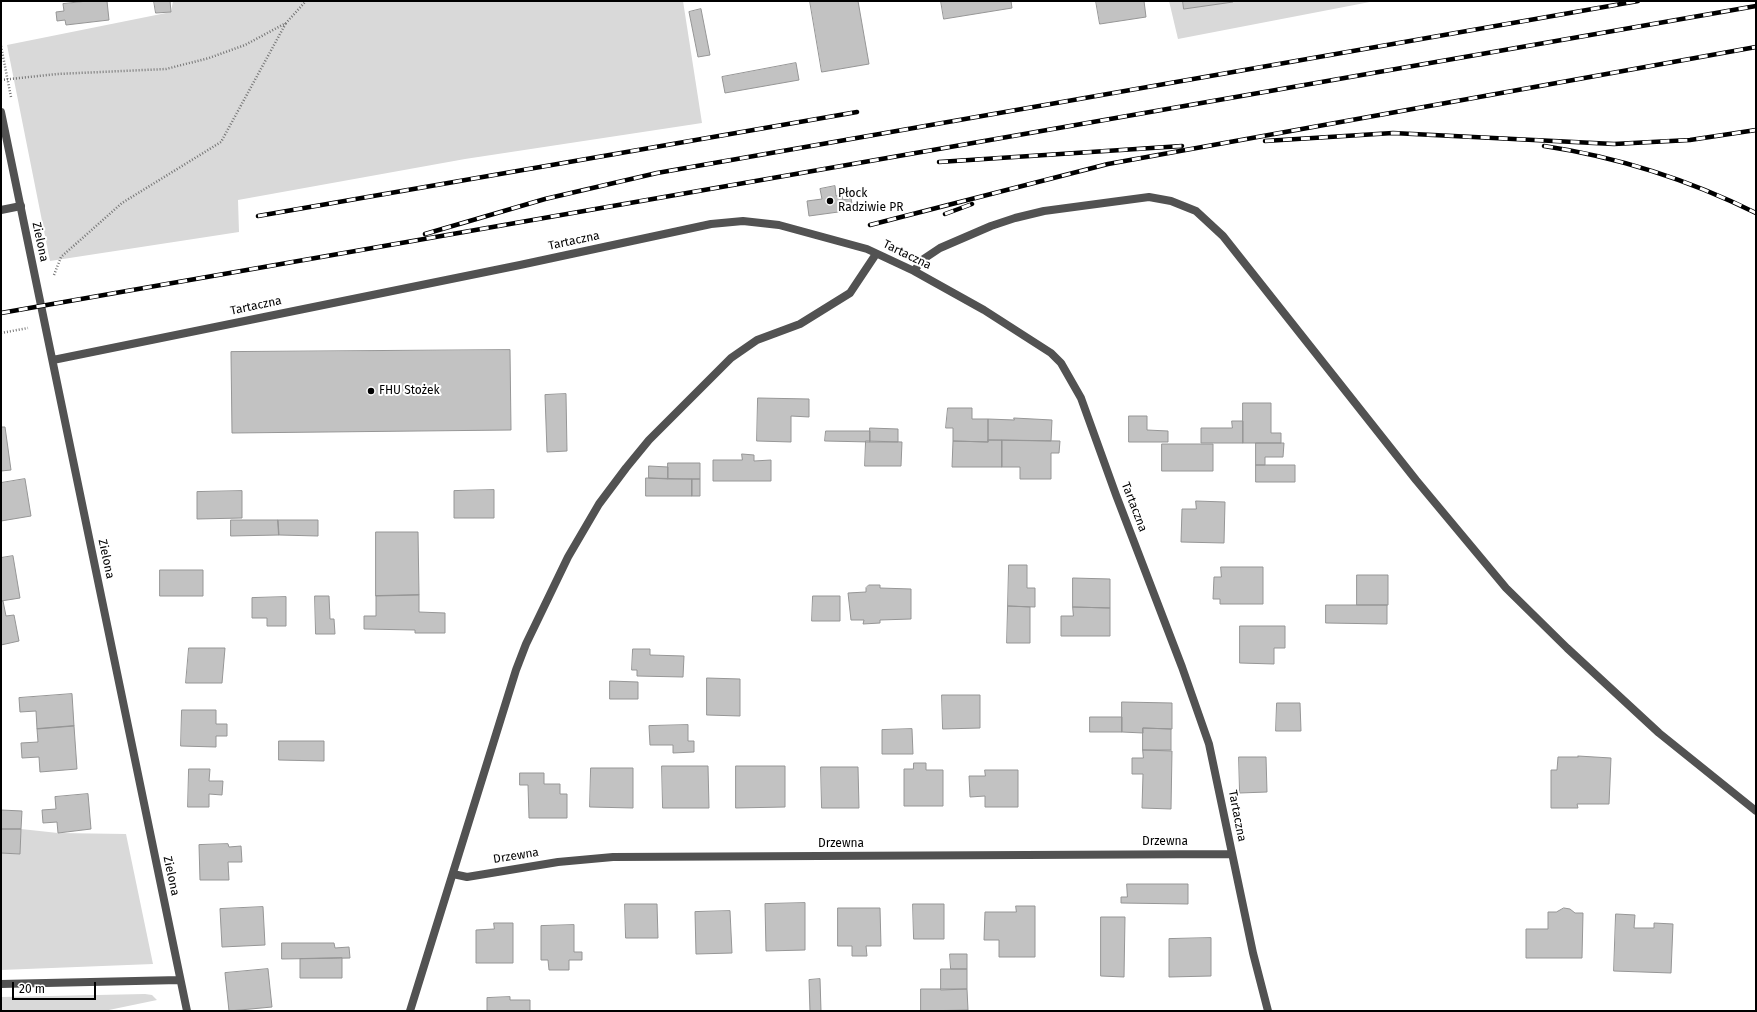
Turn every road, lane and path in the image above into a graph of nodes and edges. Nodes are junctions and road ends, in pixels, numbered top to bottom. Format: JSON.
{"nodes":[{"id":1,"x":306,"y":1,"type":"edge"},
{"id":2,"x":286,"y":23,"type":"junction"},
{"id":3,"x":1,"y":80,"type":"edge"},
{"id":4,"x":1,"y":112,"type":"edge"},
{"id":5,"x":21,"y":206,"type":"junction"},
{"id":6,"x":1,"y":210,"type":"edge"},
{"id":7,"x":876,"y":254,"type":"junction"},
{"id":8,"x":914,"y":271,"type":"junction"},
{"id":9,"x":38,"y":289,"type":"junction"},
{"id":10,"x":45,"y":325,"type":"junction"},
{"id":11,"x":1,"y":333,"type":"edge"},
{"id":12,"x":53,"y":360,"type":"junction"},
{"id":13,"x":1756,"y":811,"type":"edge"},
{"id":14,"x":1232,"y":854,"type":"junction"},
{"id":15,"x":453,"y":874,"type":"junction"},
{"id":16,"x":180,"y":980,"type":"junction"},
{"id":17,"x":1,"y":984,"type":"edge"},
{"id":18,"x":187,"y":1011,"type":"edge"},
{"id":19,"x":410,"y":1011,"type":"edge"},
{"id":20,"x":1268,"y":1011,"type":"edge"}],
"edges":[{"from":1,"to":2,"type":"path"},
{"from":2,"to":3,"type":"path"},
{"from":2,"to":9,"type":"path"},
{"from":4,"to":5,"type":"street","name":"Zielona"},
{"from":5,"to":6,"type":"street"},
{"from":5,"to":9,"type":"street","name":"Zielona"},
{"from":7,"to":8,"type":"street","name":"Tartaczna"},
{"from":7,"to":12,"type":"street","name":"Tartaczna"},
{"from":7,"to":15,"type":"street"},
{"from":8,"to":13,"type":"street"},
{"from":8,"to":14,"type":"street","name":"Tartaczna"},
{"from":9,"to":10,"type":"street","name":"Zielona"},
{"from":10,"to":11,"type":"path"},
{"from":10,"to":12,"type":"street","name":"Zielona"},
{"from":12,"to":16,"type":"street","name":"Zielona"},
{"from":14,"to":15,"type":"street","name":"Drzewna"},
{"from":14,"to":20,"type":"street","name":"Tartaczna"},
{"from":15,"to":19,"type":"street"},
{"from":16,"to":17,"type":"street"},
{"from":16,"to":18,"type":"street","name":"Zielona"}]}
